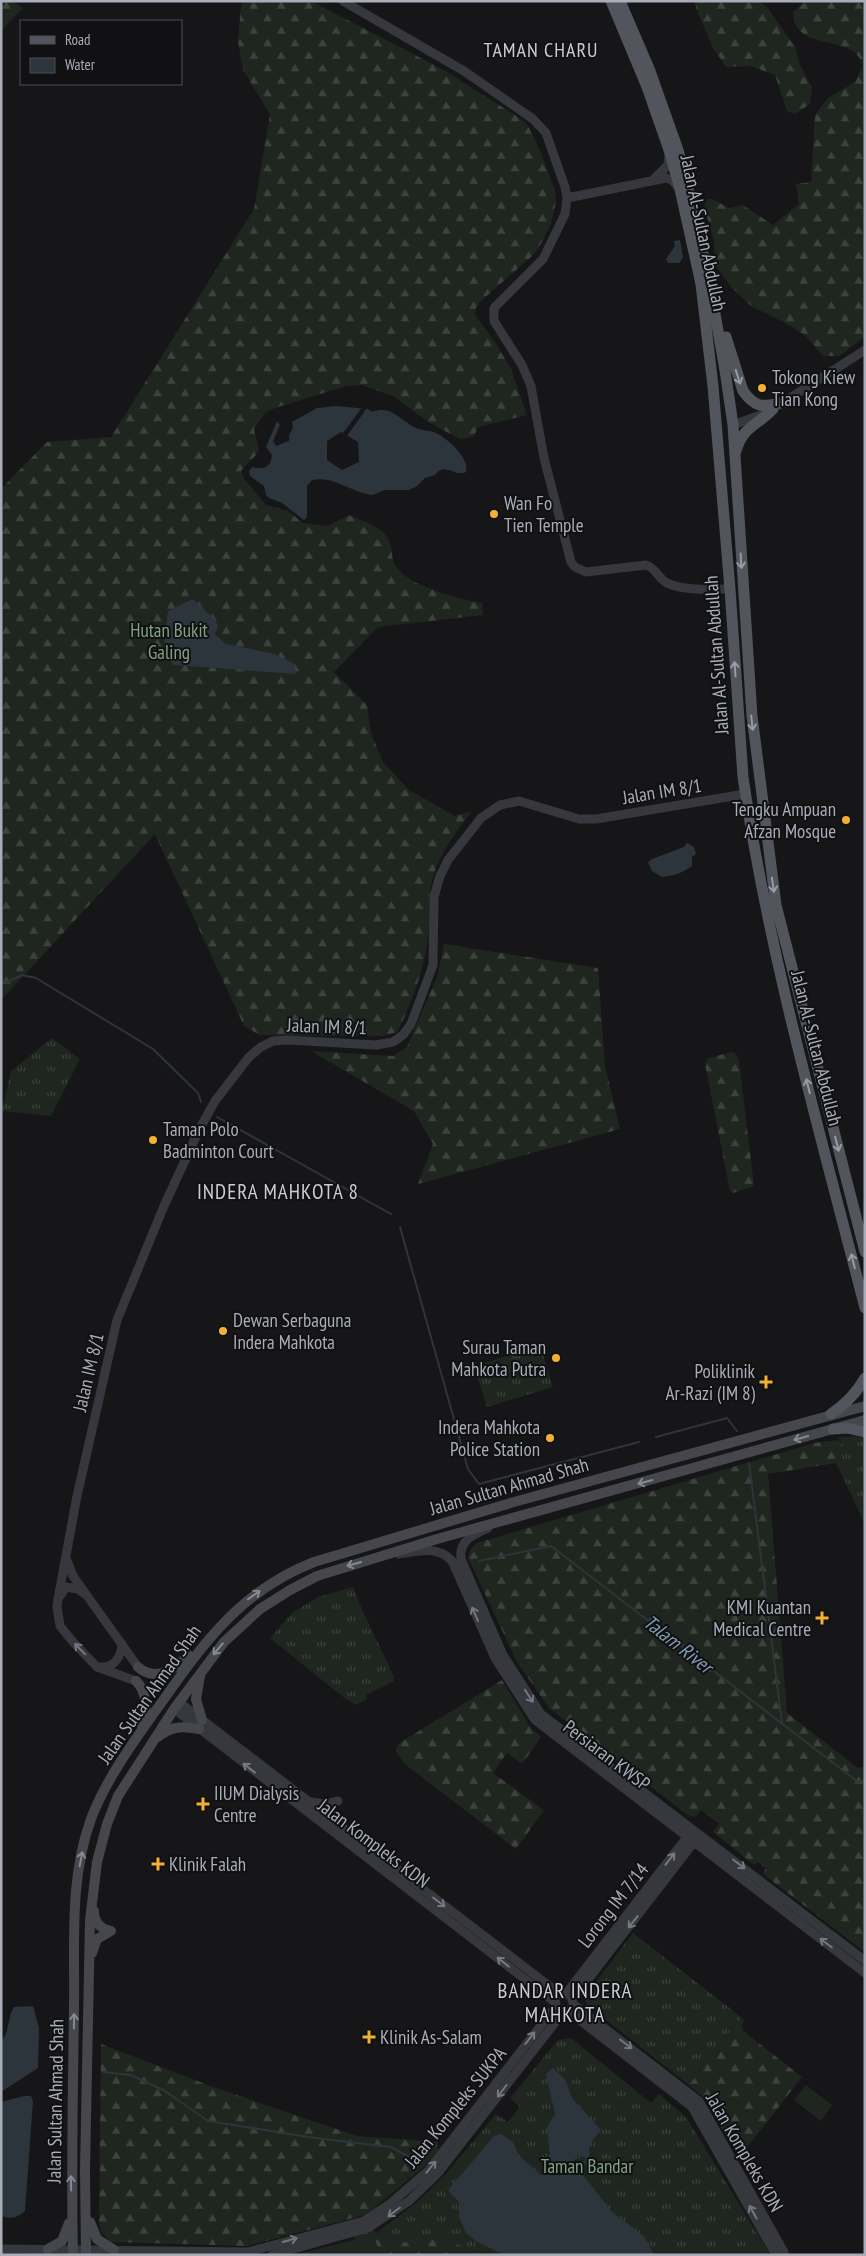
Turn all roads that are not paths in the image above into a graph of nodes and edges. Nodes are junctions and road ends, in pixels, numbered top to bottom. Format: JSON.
{"nodes":[{"id":1,"x":343,"y":1,"type":"edge"},
{"id":2,"x":611,"y":1,"type":"edge"},
{"id":3,"x":620,"y":1,"type":"edge"},
{"id":4,"x":669,"y":150,"type":"junction"},
{"id":5,"x":652,"y":181,"type":"junction"},
{"id":6,"x":680,"y":189,"type":"junction"},
{"id":7,"x":567,"y":198,"type":"junction"},
{"id":8,"x":705,"y":282,"type":"junction"},
{"id":9,"x":865,"y":350,"type":"edge"},
{"id":10,"x":784,"y":402,"type":"junction"},
{"id":11,"x":774,"y":409,"type":"junction"},
{"id":12,"x":732,"y":425,"type":"junction"},
{"id":13,"x":735,"y":456,"type":"junction"},
{"id":14,"x":730,"y":589,"type":"junction"},
{"id":15,"x":745,"y":794,"type":"junction"},
{"id":16,"x":865,"y":1252,"type":"edge"},
{"id":17,"x":865,"y":1308,"type":"edge"},
{"id":18,"x":865,"y":1378,"type":"edge"},
{"id":19,"x":865,"y":1406,"type":"edge"},
{"id":20,"x":831,"y":1414,"type":"junction"},
{"id":21,"x":865,"y":1420,"type":"edge"},
{"id":22,"x":833,"y":1429,"type":"junction"},
{"id":23,"x":865,"y":1432,"type":"edge"},
{"id":24,"x":502,"y":1522,"type":"junction"},
{"id":25,"x":432,"y":1526,"type":"junction"},
{"id":26,"x":405,"y":1535,"type":"junction"},
{"id":27,"x":437,"y":1539,"type":"junction"},
{"id":28,"x":407,"y":1548,"type":"junction"},
{"id":29,"x":66,"y":1558,"type":"junction"},
{"id":30,"x":376,"y":1558,"type":"junction"},
{"id":31,"x":89,"y":1597,"type":"junction"},
{"id":32,"x":58,"y":1599,"type":"junction"},
{"id":33,"x":239,"y":1608,"type":"junction"},
{"id":34,"x":122,"y":1644,"type":"junction"},
{"id":35,"x":97,"y":1667,"type":"junction"},
{"id":36,"x":138,"y":1667,"type":"joint"},
{"id":37,"x":203,"y":1668,"type":"junction"},
{"id":38,"x":136,"y":1681,"type":"joint"},
{"id":39,"x":176,"y":1705,"type":"junction"},
{"id":40,"x":201,"y":1724,"type":"junction"},
{"id":41,"x":136,"y":1740,"type":"junction"},
{"id":42,"x":153,"y":1740,"type":"junction"},
{"id":43,"x":629,"y":1786,"type":"junction"},
{"id":44,"x":306,"y":1800,"type":"junction"},
{"id":45,"x":338,"y":1801,"type":"dead end"},
{"id":46,"x":694,"y":1836,"type":"junction"},
{"id":47,"x":93,"y":1886,"type":"junction"},
{"id":48,"x":811,"y":1926,"type":"junction"},
{"id":49,"x":865,"y":1961,"type":"edge"},
{"id":50,"x":89,"y":1971,"type":"junction"},
{"id":51,"x":865,"y":1973,"type":"edge"},
{"id":52,"x":564,"y":2003,"type":"junction"},
{"id":53,"x":86,"y":2207,"type":"junction"},
{"id":54,"x":72,"y":2209,"type":"junction"},
{"id":55,"x":1,"y":2249,"type":"edge"},
{"id":56,"x":48,"y":2249,"type":"junction"},
{"id":57,"x":114,"y":2250,"type":"junction"},
{"id":58,"x":73,"y":2252,"type":"edge"},
{"id":59,"x":86,"y":2252,"type":"edge"},
{"id":60,"x":783,"y":2254,"type":"edge"},
{"id":61,"x":272,"y":2255,"type":"edge"}],
"edges":[{"from":1,"to":7,"type":"street"},
{"from":2,"to":4,"type":"main road","name":"Jalan Al-Sultan Abdullah"},
{"from":3,"to":8,"type":"main road","name":"Jalan Al-Sultan Abdullah"},
{"from":4,"to":5,"type":"street"},
{"from":4,"to":6,"type":"main road","name":"Jalan Al-Sultan Abdullah"},
{"from":5,"to":6,"type":"street"},
{"from":5,"to":7,"type":"street"},
{"from":6,"to":8,"type":"main road","name":"Jalan Al-Sultan Abdullah"},
{"from":7,"to":14,"type":"street"},
{"from":8,"to":10,"type":"main road","one_way":true},
{"from":8,"to":12,"type":"main road","name":"Jalan Al-Sultan Abdullah"},
{"from":8,"to":14,"type":"main road","name":"Jalan Al-Sultan Abdullah"},
{"from":9,"to":10,"type":"street"},
{"from":10,"to":11,"type":"street"},
{"from":11,"to":12,"type":"street"},
{"from":11,"to":13,"type":"main road"},
{"from":12,"to":13,"type":"main road","name":"Jalan Al-Sultan Abdullah"},
{"from":12,"to":14,"type":"main road"},
{"from":13,"to":16,"type":"main road","name":"Jalan Al-Sultan Abdullah","one_way":true},
{"from":15,"to":14,"type":"main road","name":"Jalan Al-Sultan Abdullah","one_way":true},
{"from":17,"to":15,"type":"main road","name":"Jalan Al-Sultan Abdullah","one_way":true},
{"from":15,"to":29,"type":"street","name":"Jalan IM 8/1"},
{"from":18,"to":20,"type":"main road"},
{"from":19,"to":20,"type":"main road","name":"Jalan Sultan Ahmad Shah"},
{"from":20,"to":25,"type":"main road","name":"Jalan Sultan Ahmad Shah"},
{"from":21,"to":22,"type":"main road","name":"Jalan Sultan Ahmad Shah"},
{"from":22,"to":23,"type":"main road"},
{"from":22,"to":24,"type":"main road","name":"Jalan Sultan Ahmad Shah","one_way":true},
{"from":24,"to":27,"type":"main road","name":"Jalan Sultan Ahmad Shah"},
{"from":24,"to":43,"type":"street","name":"Persiaran KWSP","one_way":true},
{"from":25,"to":26,"type":"main road","name":"Jalan Sultan Ahmad Shah"},
{"from":25,"to":27,"type":"main road"},
{"from":26,"to":28,"type":"main road"},
{"from":33,"to":26,"type":"main road","name":"Jalan Sultan Ahmad Shah","one_way":true},
{"from":27,"to":28,"type":"main road","name":"Jalan Sultan Ahmad Shah"},
{"from":28,"to":30,"type":"main road","name":"Jalan Sultan Ahmad Shah"},
{"from":29,"to":31,"type":"street"},
{"from":29,"to":32,"type":"street","name":"Jalan IM 8/1"},
{"from":30,"to":37,"type":"main road","name":"Jalan Sultan Ahmad Shah","one_way":true},
{"from":43,"to":30,"type":"street","name":"Persiaran KWSP","one_way":true},
{"from":31,"to":32,"type":"street"},
{"from":31,"to":34,"type":"street"},
{"from":35,"to":32,"type":"street","name":"Jalan IM 8/1","one_way":true},
{"from":33,"to":36,"type":"main road"},
{"from":33,"to":41,"type":"main road","name":"Jalan Sultan Ahmad Shah"},
{"from":34,"to":35,"type":"street"},
{"from":34,"to":36,"type":"street"},
{"from":35,"to":38,"type":"street","name":"Jalan IM 8/1"},
{"from":37,"to":39,"type":"main road","name":"Jalan Sultan Ahmad Shah"},
{"from":37,"to":40,"type":"main road"},
{"from":38,"to":41,"type":"main road"},
{"from":39,"to":40,"type":"street","name":"Jalan Kompleks KDN"},
{"from":39,"to":42,"type":"main road","name":"Jalan Sultan Ahmad Shah"},
{"from":40,"to":42,"type":"main road"},
{"from":40,"to":44,"type":"street","name":"Jalan Kompleks KDN"},
{"from":52,"to":40,"type":"street","name":"Jalan Kompleks KDN","one_way":true},
{"from":54,"to":41,"type":"main road","name":"Jalan Sultan Ahmad Shah","one_way":true},
{"from":42,"to":47,"type":"main road","name":"Jalan Sultan Ahmad Shah"},
{"from":43,"to":46,"type":"street","name":"Persiaran KWSP"},
{"from":44,"to":45,"type":"street"},
{"from":44,"to":52,"type":"street","name":"Jalan Kompleks KDN","one_way":true},
{"from":46,"to":48,"type":"street","name":"Persiaran KWSP"},
{"from":46,"to":52,"type":"street","name":"Lorong IM 7/14"},
{"from":47,"to":50,"type":"main road","name":"Jalan Sultan Ahmad Shah"},
{"from":47,"to":50,"type":"main road"},
{"from":48,"to":49,"type":"street","name":"Persiaran KWSP"},
{"from":51,"to":48,"type":"street","name":"Persiaran KWSP","one_way":true},
{"from":50,"to":53,"type":"main road","name":"Jalan Sultan Ahmad Shah"},
{"from":57,"to":52,"type":"street","name":"Jalan Kompleks SUKPA","one_way":true},
{"from":52,"to":60,"type":"street","name":"Jalan Kompleks KDN"},
{"from":52,"to":61,"type":"street","name":"Jalan Kompleks SUKPA","one_way":true},
{"from":53,"to":57,"type":"main road"},
{"from":53,"to":59,"type":"main road","name":"Jalan Sultan Ahmad Shah"},
{"from":54,"to":56,"type":"main road"},
{"from":54,"to":58,"type":"main road","name":"Jalan Sultan Ahmad Shah"},
{"from":55,"to":56,"type":"street","name":"Jalan Kompleks SUKPA"},
{"from":56,"to":58,"type":"street","name":"Jalan Kompleks SUKPA"},
{"from":57,"to":59,"type":"street","name":"Jalan Kompleks SUKPA"},
{"from":58,"to":59,"type":"street","name":"Jalan Kompleks SUKPA"}]}
